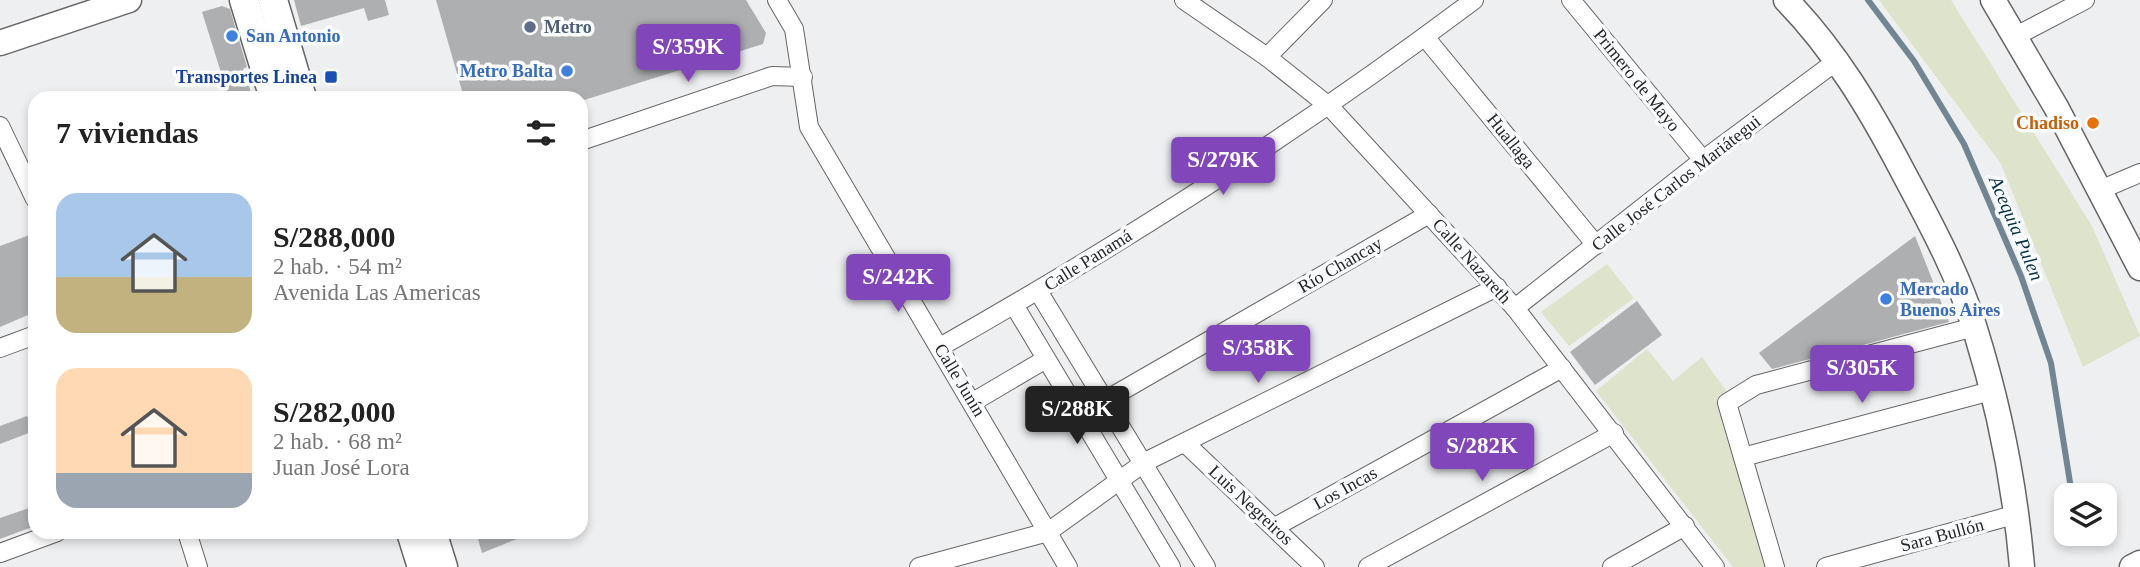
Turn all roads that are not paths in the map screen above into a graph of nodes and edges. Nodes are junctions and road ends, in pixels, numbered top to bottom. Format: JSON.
{"nodes":[{"id":1,"x":129,"y":0,"type":"edge"},
{"id":2,"x":244,"y":0,"type":"edge"},
{"id":3,"x":273,"y":0,"type":"edge"},
{"id":4,"x":777,"y":0,"type":"edge"},
{"id":5,"x":1184,"y":0,"type":"edge"},
{"id":6,"x":1323,"y":0,"type":"edge"},
{"id":7,"x":1474,"y":0,"type":"edge"},
{"id":8,"x":1571,"y":0,"type":"edge"},
{"id":9,"x":1786,"y":0,"type":"edge"},
{"id":10,"x":1993,"y":0,"type":"edge"},
{"id":11,"x":2085,"y":0,"type":"edge"},
{"id":12,"x":2016,"y":36,"type":"junction"},
{"id":13,"x":1425,"y":37,"type":"junction"},
{"id":14,"x":0,"y":43,"type":"edge"},
{"id":15,"x":1267,"y":57,"type":"junction"},
{"id":16,"x":1838,"y":60,"type":"junction"},
{"id":17,"x":803,"y":77,"type":"junction"},
{"id":18,"x":272,"y":91,"type":"edge"},
{"id":19,"x":300,"y":91,"type":"edge"},
{"id":20,"x":1330,"y":107,"type":"junction"},
{"id":21,"x":0,"y":126,"type":"edge"},
{"id":22,"x":588,"y":139,"type":"edge"},
{"id":23,"x":1703,"y":160,"type":"junction"},
{"id":24,"x":2140,"y":173,"type":"edge"},
{"id":25,"x":28,"y":184,"type":"edge"},
{"id":26,"x":2100,"y":190,"type":"junction"},
{"id":27,"x":1429,"y":214,"type":"junction"},
{"id":28,"x":1596,"y":245,"type":"junction"},
{"id":29,"x":2140,"y":268,"type":"edge"},
{"id":30,"x":1497,"y":287,"type":"junction"},
{"id":31,"x":1038,"y":291,"type":"junction"},
{"id":32,"x":1014,"y":305,"type":"junction"},
{"id":33,"x":1515,"y":308,"type":"junction"},
{"id":34,"x":1974,"y":327,"type":"junction"},
{"id":35,"x":28,"y":338,"type":"edge"},
{"id":36,"x":940,"y":347,"type":"junction"},
{"id":37,"x":0,"y":348,"type":"edge"},
{"id":38,"x":1046,"y":359,"type":"junction"},
{"id":39,"x":1562,"y":368,"type":"junction"},
{"id":40,"x":1991,"y":391,"type":"junction"},
{"id":41,"x":1106,"y":400,"type":"junction"},
{"id":42,"x":973,"y":402,"type":"junction"},
{"id":43,"x":1614,"y":433,"type":"junction"},
{"id":44,"x":1185,"y":443,"type":"junction"},
{"id":45,"x":1743,"y":457,"type":"junction"},
{"id":46,"x":1145,"y":462,"type":"junction"},
{"id":47,"x":1120,"y":478,"type":"junction"},
{"id":48,"x":2017,"y":514,"type":"junction"},
{"id":49,"x":1685,"y":526,"type":"junction"},
{"id":50,"x":1275,"y":527,"type":"junction"},
{"id":51,"x":1048,"y":532,"type":"junction"},
{"id":52,"x":38,"y":539,"type":"edge"},
{"id":53,"x":189,"y":539,"type":"edge"},
{"id":54,"x":413,"y":539,"type":"edge"},
{"id":55,"x":434,"y":539,"type":"edge"},
{"id":56,"x":0,"y":553,"type":"edge"},
{"id":57,"x":2140,"y":563,"type":"edge"},
{"id":58,"x":198,"y":567,"type":"edge"},
{"id":59,"x":422,"y":567,"type":"edge"},
{"id":60,"x":443,"y":567,"type":"edge"},
{"id":61,"x":919,"y":567,"type":"edge"},
{"id":62,"x":1068,"y":567,"type":"edge"},
{"id":63,"x":1171,"y":567,"type":"edge"},
{"id":64,"x":1206,"y":567,"type":"edge"},
{"id":65,"x":1315,"y":567,"type":"edge"},
{"id":66,"x":1368,"y":567,"type":"edge"},
{"id":67,"x":1612,"y":567,"type":"edge"},
{"id":68,"x":1716,"y":567,"type":"edge"},
{"id":69,"x":1775,"y":567,"type":"edge"},
{"id":70,"x":1826,"y":567,"type":"edge"},
{"id":71,"x":2022,"y":567,"type":"edge"},
{"id":72,"x":2132,"y":567,"type":"edge"}],
"edges":[{"from":1,"to":14,"type":"street"},
{"from":2,"to":18,"type":"main road"},
{"from":3,"to":19,"type":"main road"},
{"from":4,"to":17,"type":"street","name":"Calle Junín"},
{"from":5,"to":15,"type":"street","name":"Calle Nazareth"},
{"from":6,"to":15,"type":"street"},
{"from":7,"to":13,"type":"street","name":"Calle Panamá"},
{"from":8,"to":23,"type":"street","name":"Primero de Mayo"},
{"from":9,"to":16,"type":"street"},
{"from":10,"to":12,"type":"street"},
{"from":11,"to":12,"type":"street"},
{"from":12,"to":26,"type":"street"},
{"from":13,"to":20,"type":"street","name":"Calle Panamá"},
{"from":13,"to":28,"type":"street","name":"Huallaga"},
{"from":15,"to":20,"type":"street","name":"Calle Nazareth"},
{"from":16,"to":23,"type":"street","name":"Calle José Carlos Mariátegui"},
{"from":16,"to":34,"type":"street"},
{"from":17,"to":22,"type":"street"},
{"from":17,"to":36,"type":"street","name":"Calle Junín"},
{"from":20,"to":27,"type":"street","name":"Calle Nazareth"},
{"from":20,"to":31,"type":"street","name":"Calle Panamá"},
{"from":21,"to":25,"type":"street"},
{"from":23,"to":28,"type":"street","name":"Calle José Carlos Mariátegui"},
{"from":24,"to":26,"type":"street"},
{"from":26,"to":29,"type":"street"},
{"from":27,"to":30,"type":"street","name":"Calle Nazareth"},
{"from":27,"to":41,"type":"street","name":"Río Chancay"},
{"from":28,"to":33,"type":"street","name":"Calle José Carlos Mariátegui"},
{"from":30,"to":33,"type":"street","name":"Calle Nazareth"},
{"from":30,"to":44,"type":"street"},
{"from":31,"to":32,"type":"street","name":"Calle Panamá"},
{"from":31,"to":41,"type":"street"},
{"from":32,"to":36,"type":"street","name":"Calle Panamá"},
{"from":32,"to":38,"type":"street"},
{"from":33,"to":39,"type":"street","name":"Calle Nazareth"},
{"from":34,"to":40,"type":"street"},
{"from":34,"to":45,"type":"street"},
{"from":35,"to":37,"type":"street"},
{"from":36,"to":42,"type":"street","name":"Calle Junín"},
{"from":38,"to":42,"type":"street"},
{"from":38,"to":47,"type":"street"},
{"from":39,"to":43,"type":"street","name":"Calle Nazareth"},
{"from":39,"to":50,"type":"street","name":"Los Incas"},
{"from":40,"to":45,"type":"street"},
{"from":40,"to":48,"type":"street"},
{"from":41,"to":46,"type":"street"},
{"from":42,"to":51,"type":"street","name":"Calle Junín"},
{"from":43,"to":49,"type":"street","name":"Calle Nazareth"},
{"from":43,"to":66,"type":"street"},
{"from":44,"to":46,"type":"street"},
{"from":44,"to":50,"type":"street","name":"Luis Negreiros"},
{"from":45,"to":69,"type":"street"},
{"from":46,"to":47,"type":"street"},
{"from":46,"to":64,"type":"street"},
{"from":47,"to":51,"type":"street"},
{"from":47,"to":63,"type":"street"},
{"from":48,"to":70,"type":"street","name":"Sara Bullón"},
{"from":48,"to":71,"type":"street"},
{"from":49,"to":67,"type":"street"},
{"from":49,"to":68,"type":"street","name":"Calle Nazareth"},
{"from":50,"to":65,"type":"street","name":"Luis Negreiros"},
{"from":51,"to":61,"type":"street"},
{"from":51,"to":62,"type":"street","name":"Calle Junín"},
{"from":52,"to":56,"type":"street"},
{"from":53,"to":58,"type":"street"},
{"from":54,"to":59,"type":"main road"},
{"from":55,"to":60,"type":"main road"},
{"from":57,"to":72,"type":"street"}]}
